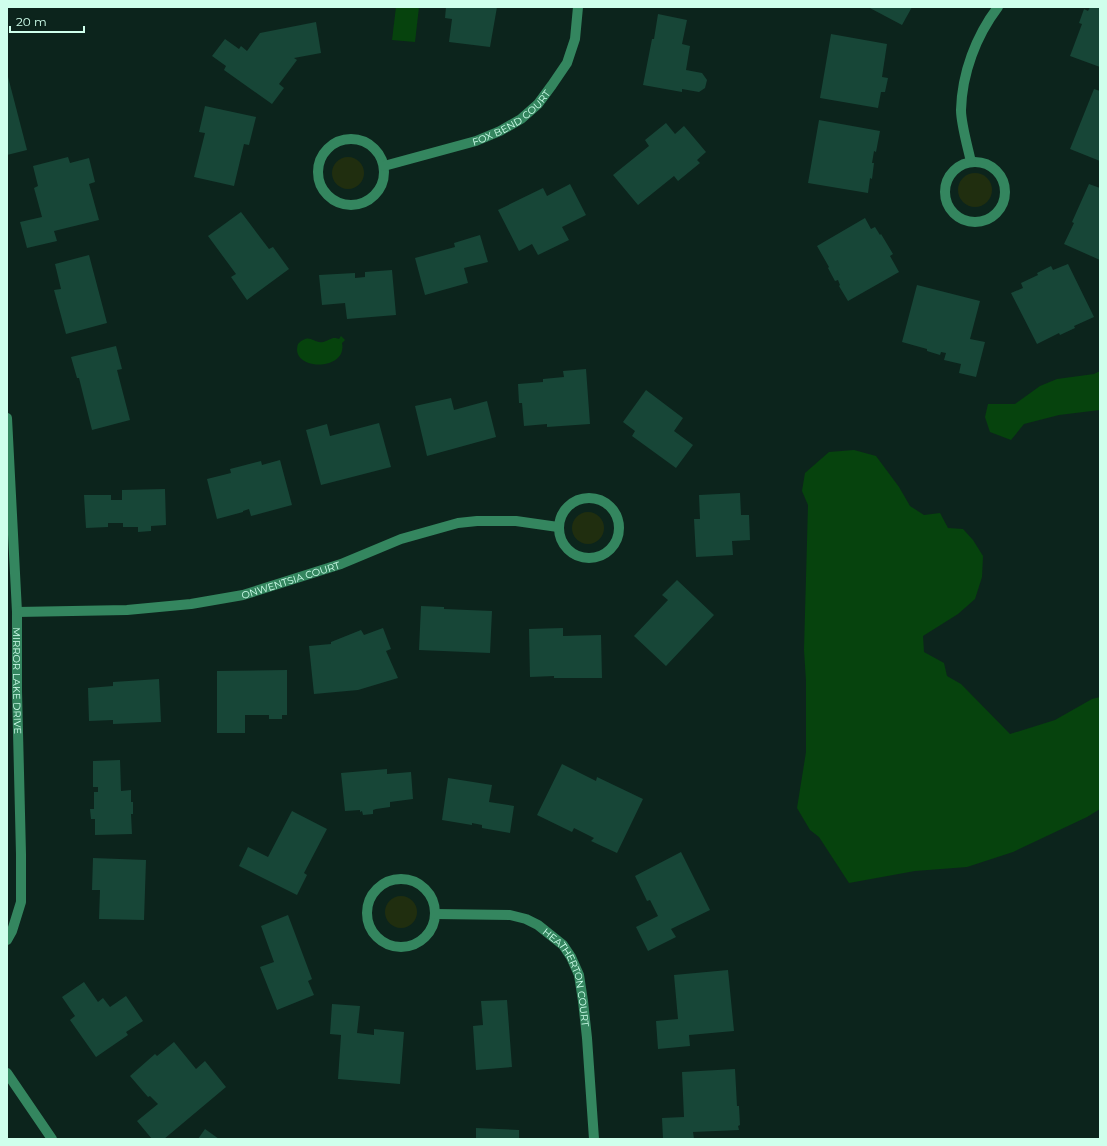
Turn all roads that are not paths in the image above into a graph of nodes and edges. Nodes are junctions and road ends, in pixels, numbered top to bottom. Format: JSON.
{"nodes":[{"id":1,"x":578,"y":7,"type":"edge"},
{"id":2,"x":998,"y":7,"type":"edge"},
{"id":3,"x":971,"y":162,"type":"junction"},
{"id":4,"x":384,"y":166,"type":"junction"},
{"id":5,"x":7,"y":418,"type":"edge"},
{"id":6,"x":558,"y":527,"type":"junction"},
{"id":7,"x":17,"y":612,"type":"junction"},
{"id":8,"x":435,"y":914,"type":"junction"},
{"id":9,"x":7,"y":940,"type":"edge"},
{"id":10,"x":7,"y":1072,"type":"edge"},
{"id":11,"x":52,"y":1139,"type":"edge"},
{"id":12,"x":594,"y":1139,"type":"edge"}],
"edges":[{"from":1,"to":4,"type":"street","name":"FOX BEND COURT"},
{"from":2,"to":3,"type":"street"},
{"from":3,"to":3,"type":"street"},
{"from":4,"to":4,"type":"street"},
{"from":5,"to":7,"type":"street","name":"MIRROR LAKE DRIVE"},
{"from":6,"to":6,"type":"street"},
{"from":6,"to":7,"type":"street","name":"ONWENTSIA COURT"},
{"from":7,"to":9,"type":"street","name":"MIRROR LAKE DRIVE"},
{"from":8,"to":8,"type":"street"},
{"from":8,"to":12,"type":"street","name":"HEATHERTON COURT"},
{"from":10,"to":11,"type":"street"}]}
